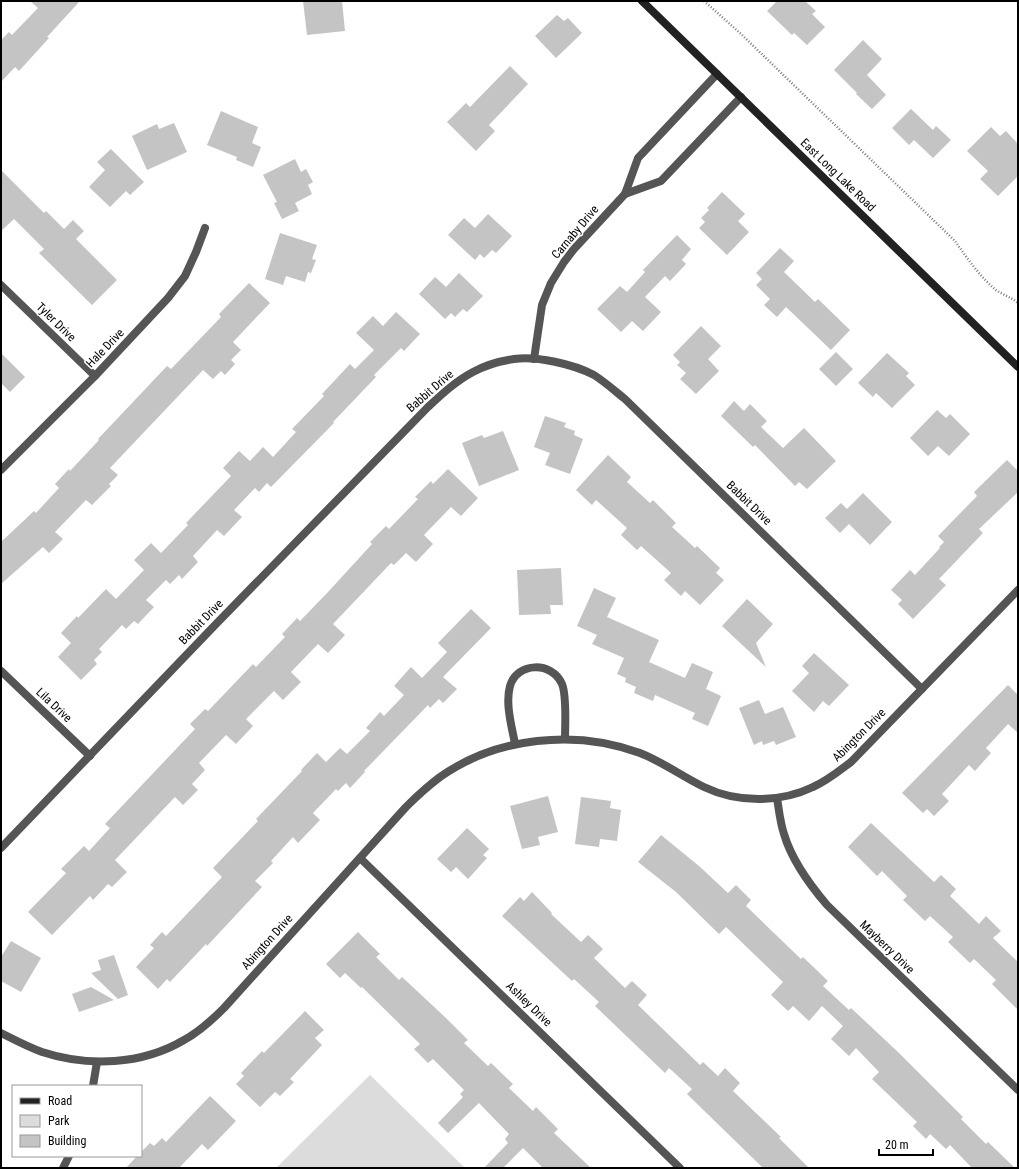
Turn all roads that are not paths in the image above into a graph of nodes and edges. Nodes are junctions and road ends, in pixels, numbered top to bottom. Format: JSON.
{"nodes":[{"id":1,"x":642,"y":1,"type":"edge"},
{"id":2,"x":717,"y":74,"type":"junction"},
{"id":3,"x":741,"y":97,"type":"junction"},
{"id":4,"x":625,"y":194,"type":"junction"},
{"id":5,"x":205,"y":228,"type":"dead end"},
{"id":6,"x":1,"y":285,"type":"edge"},
{"id":7,"x":534,"y":360,"type":"junction"},
{"id":8,"x":1018,"y":367,"type":"edge"},
{"id":9,"x":95,"y":376,"type":"junction"},
{"id":10,"x":1,"y":470,"type":"edge"},
{"id":11,"x":1017,"y":588,"type":"edge"},
{"id":12,"x":1,"y":671,"type":"edge"},
{"id":13,"x":922,"y":689,"type":"junction"},
{"id":14,"x":565,"y":739,"type":"junction"},
{"id":15,"x":515,"y":744,"type":"junction"},
{"id":16,"x":90,"y":756,"type":"junction"},
{"id":17,"x":777,"y":798,"type":"junction"},
{"id":18,"x":1,"y":848,"type":"edge"},
{"id":19,"x":360,"y":858,"type":"junction"},
{"id":20,"x":1,"y":1033,"type":"edge"},
{"id":21,"x":97,"y":1062,"type":"junction"},
{"id":22,"x":93,"y":1085,"type":"edge"},
{"id":23,"x":1018,"y":1090,"type":"edge"},
{"id":24,"x":68,"y":1157,"type":"edge"},
{"id":25,"x":63,"y":1168,"type":"edge"},
{"id":26,"x":680,"y":1168,"type":"edge"}],
"edges":[{"from":1,"to":2,"type":"main road","name":"East Long Lake Road"},
{"from":2,"to":3,"type":"main road","name":"East Long Lake Road"},
{"from":2,"to":4,"type":"street","name":"Carnaby Drive"},
{"from":3,"to":4,"type":"street","name":"Carnaby Drive"},
{"from":3,"to":8,"type":"main road","name":"East Long Lake Road"},
{"from":4,"to":7,"type":"street","name":"Carnaby Drive"},
{"from":5,"to":9,"type":"street","name":"Hale Drive"},
{"from":6,"to":9,"type":"street","name":"Tyler Drive"},
{"from":7,"to":13,"type":"street","name":"Babbit Drive"},
{"from":7,"to":16,"type":"street","name":"Babbit Drive"},
{"from":9,"to":10,"type":"street","name":"Hale Drive"},
{"from":11,"to":13,"type":"street","name":"Abington Drive"},
{"from":12,"to":16,"type":"street","name":"Lila Drive"},
{"from":13,"to":17,"type":"street","name":"Abington Drive"},
{"from":14,"to":15,"type":"street","name":"Abington Drive"},
{"from":14,"to":15,"type":"street"},
{"from":14,"to":17,"type":"street","name":"Abington Drive"},
{"from":15,"to":19,"type":"street","name":"Abington Drive"},
{"from":16,"to":18,"type":"street","name":"Babbit Drive"},
{"from":17,"to":23,"type":"street","name":"Mayberry Drive"},
{"from":19,"to":21,"type":"street","name":"Abington Drive"},
{"from":19,"to":26,"type":"street","name":"Ashley Drive"},
{"from":20,"to":21,"type":"street","name":"Abington Drive"},
{"from":21,"to":22,"type":"street"},
{"from":24,"to":25,"type":"street"}]}
